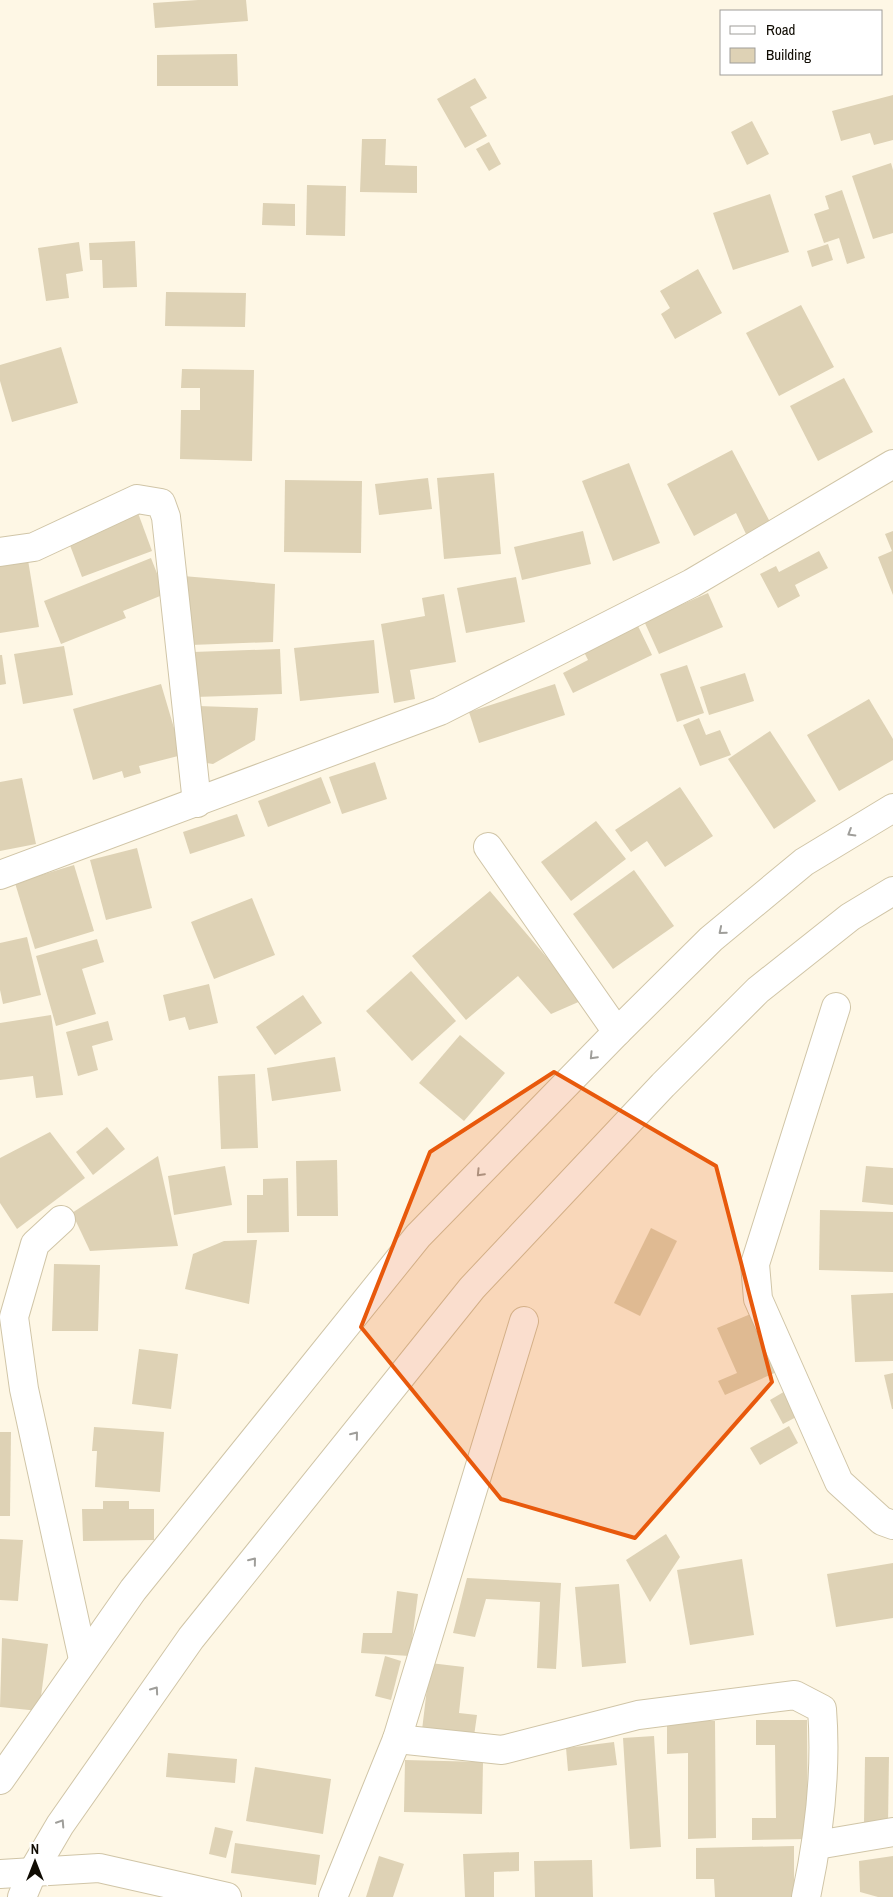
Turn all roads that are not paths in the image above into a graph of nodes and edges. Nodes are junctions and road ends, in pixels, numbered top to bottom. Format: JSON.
{"nodes":[{"id":1,"x":893,"y":464,"type":"edge"},
{"id":2,"x":0,"y":552,"type":"edge"},
{"id":3,"x":197,"y":803,"type":"junction"},
{"id":4,"x":893,"y":808,"type":"edge"},
{"id":5,"x":488,"y":848,"type":"dead end"},
{"id":6,"x":0,"y":875,"type":"edge"},
{"id":7,"x":893,"y":892,"type":"edge"},
{"id":8,"x":836,"y":1007,"type":"dead end"},
{"id":9,"x":617,"y":1032,"type":"junction"},
{"id":10,"x":61,"y":1220,"type":"dead end"},
{"id":11,"x":524,"y":1321,"type":"dead end"},
{"id":12,"x":893,"y":1525,"type":"edge"},
{"id":13,"x":84,"y":1659,"type":"junction"},
{"id":14,"x":397,"y":1739,"type":"junction"},
{"id":15,"x":0,"y":1780,"type":"edge"},
{"id":16,"x":893,"y":1832,"type":"edge"},
{"id":17,"x":817,"y":1845,"type":"junction"},
{"id":18,"x":33,"y":1871,"type":"junction"},
{"id":19,"x":0,"y":1874,"type":"edge"},
{"id":20,"x":22,"y":1897,"type":"edge"},
{"id":21,"x":227,"y":1897,"type":"edge"},
{"id":22,"x":332,"y":1897,"type":"edge"},
{"id":23,"x":806,"y":1897,"type":"edge"}],
"edges":[{"from":1,"to":3,"type":"street"},
{"from":2,"to":3,"type":"street"},
{"from":3,"to":6,"type":"street"},
{"from":4,"to":9,"type":"street","one_way":true},
{"from":5,"to":9,"type":"street"},
{"from":18,"to":7,"type":"street","one_way":true},
{"from":8,"to":12,"type":"street"},
{"from":9,"to":13,"type":"street","one_way":true},
{"from":10,"to":13,"type":"street"},
{"from":11,"to":14,"type":"street"},
{"from":13,"to":15,"type":"street"},
{"from":14,"to":17,"type":"street"},
{"from":14,"to":22,"type":"street"},
{"from":16,"to":17,"type":"street"},
{"from":17,"to":23,"type":"street"},
{"from":18,"to":19,"type":"street"},
{"from":18,"to":20,"type":"street"},
{"from":18,"to":21,"type":"street"}]}
